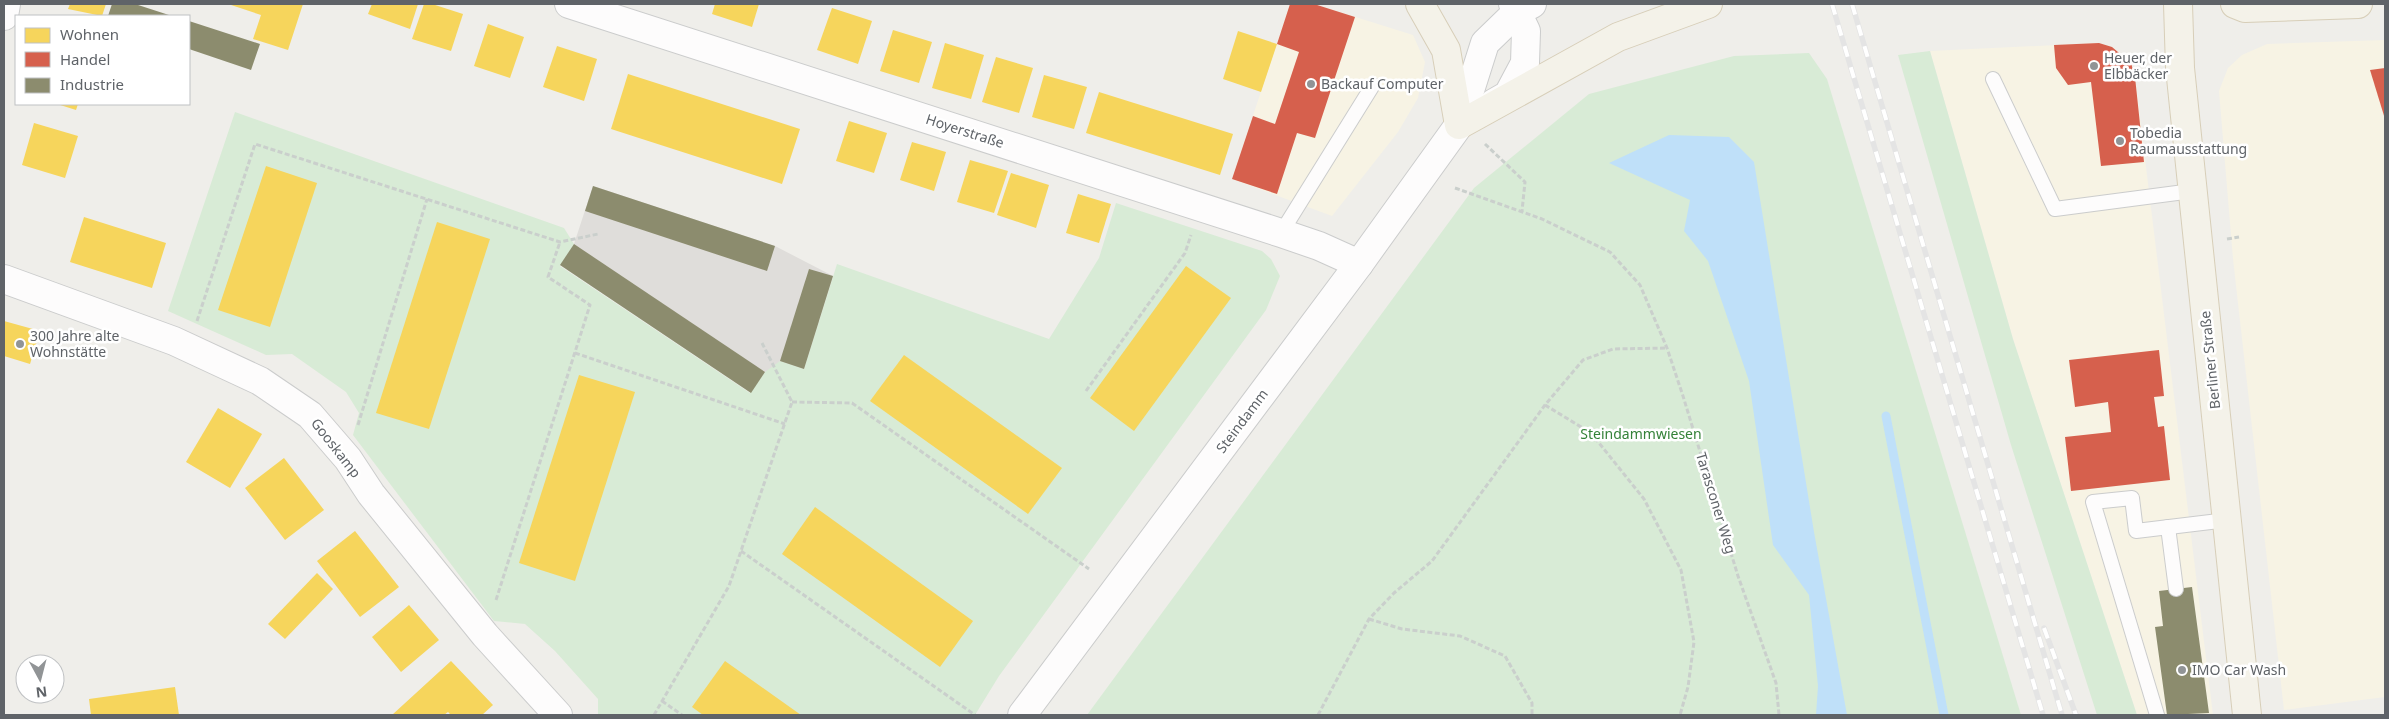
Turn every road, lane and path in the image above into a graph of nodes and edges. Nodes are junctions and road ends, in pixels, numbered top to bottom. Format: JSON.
{"nodes":[{"id":1,"x":6,"y":4,"type":"edge"},
{"id":2,"x":569,"y":4,"type":"edge"},
{"id":3,"x":1420,"y":4,"type":"edge"},
{"id":4,"x":1708,"y":4,"type":"edge"},
{"id":5,"x":2178,"y":4,"type":"edge"},
{"id":6,"x":2235,"y":4,"type":"edge"},
{"id":7,"x":2358,"y":4,"type":"edge"},
{"id":8,"x":1521,"y":6,"type":"edge"},
{"id":9,"x":4,"y":16,"type":"edge"},
{"id":10,"x":1993,"y":80,"type":"dead end"},
{"id":11,"x":1373,"y":85,"type":"dead end"},
{"id":12,"x":1459,"y":125,"type":"junction"},
{"id":13,"x":1495,"y":152,"type":"dead end"},
{"id":14,"x":1455,"y":188,"type":"dead end"},
{"id":15,"x":2192,"y":191,"type":"junction"},
{"id":16,"x":427,"y":199,"type":"junction"},
{"id":17,"x":1200,"y":207,"type":"junction"},
{"id":18,"x":1522,"y":211,"type":"junction"},
{"id":19,"x":1281,"y":233,"type":"junction"},
{"id":20,"x":598,"y":234,"type":"dead end"},
{"id":21,"x":2239,"y":237,"type":"dead end"},
{"id":22,"x":2223,"y":239,"type":"dead end"},
{"id":23,"x":560,"y":242,"type":"junction"},
{"id":24,"x":1359,"y":264,"type":"junction"},
{"id":25,"x":4,"y":279,"type":"edge"},
{"id":26,"x":762,"y":343,"type":"dead end"},
{"id":27,"x":188,"y":348,"type":"junction"},
{"id":28,"x":1667,"y":348,"type":"junction"},
{"id":29,"x":575,"y":353,"type":"junction"},
{"id":30,"x":1086,"y":391,"type":"dead end"},
{"id":31,"x":792,"y":402,"type":"junction"},
{"id":32,"x":1545,"y":405,"type":"junction"},
{"id":33,"x":785,"y":424,"type":"junction"},
{"id":34,"x":348,"y":459,"type":"junction"},
{"id":35,"x":2227,"y":520,"type":"junction"},
{"id":36,"x":2168,"y":527,"type":"junction"},
{"id":37,"x":742,"y":551,"type":"junction"},
{"id":38,"x":1089,"y":569,"type":"dead end"},
{"id":39,"x":2176,"y":589,"type":"dead end"},
{"id":40,"x":1369,"y":619,"type":"junction"},
{"id":41,"x":485,"y":635,"type":"junction"},
{"id":42,"x":662,"y":701,"type":"junction"},
{"id":43,"x":1321,"y":711,"type":"junction"},
{"id":44,"x":558,"y":715,"type":"edge"},
{"id":45,"x":654,"y":715,"type":"edge"},
{"id":46,"x":682,"y":715,"type":"edge"},
{"id":47,"x":975,"y":715,"type":"edge"},
{"id":48,"x":1022,"y":715,"type":"edge"},
{"id":49,"x":1318,"y":715,"type":"edge"},
{"id":50,"x":1327,"y":715,"type":"edge"},
{"id":51,"x":1532,"y":715,"type":"edge"},
{"id":52,"x":1680,"y":715,"type":"edge"},
{"id":53,"x":1779,"y":715,"type":"edge"},
{"id":54,"x":2157,"y":715,"type":"edge"},
{"id":55,"x":2247,"y":715,"type":"edge"}],
"edges":[{"from":1,"to":9,"type":"street"},
{"from":2,"to":17,"type":"street","name":"Hoyerstraße"},
{"from":3,"to":12,"type":"main road"},
{"from":4,"to":12,"type":"main road"},
{"from":5,"to":15,"type":"main road","name":"Berliner Straße"},
{"from":6,"to":7,"type":"main road"},
{"from":8,"to":12,"type":"street","name":"Steindamm"},
{"from":8,"to":12,"type":"street","name":"Steindamm"},
{"from":10,"to":15,"type":"lane"},
{"from":11,"to":19,"type":"lane"},
{"from":12,"to":24,"type":"street","name":"Steindamm"},
{"from":13,"to":18,"type":"path"},
{"from":14,"to":18,"type":"path","name":"Tarasconer Weg"},
{"from":15,"to":35,"type":"main road","name":"Berliner Straße"},
{"from":16,"to":23,"type":"path"},
{"from":16,"to":27,"type":"path"},
{"from":16,"to":34,"type":"path"},
{"from":17,"to":19,"type":"street","name":"Hoyerstraße"},
{"from":17,"to":30,"type":"path"},
{"from":18,"to":28,"type":"path","name":"Tarasconer Weg"},
{"from":19,"to":24,"type":"street","name":"Hoyerstraße"},
{"from":20,"to":23,"type":"path"},
{"from":21,"to":22,"type":"path"},
{"from":23,"to":29,"type":"path"},
{"from":24,"to":48,"type":"street","name":"Steindamm"},
{"from":25,"to":27,"type":"street","name":"Gooskamp"},
{"from":26,"to":31,"type":"path"},
{"from":27,"to":34,"type":"street","name":"Gooskamp"},
{"from":28,"to":32,"type":"path"},
{"from":28,"to":53,"type":"path","name":"Tarasconer Weg"},
{"from":29,"to":33,"type":"path"},
{"from":29,"to":41,"type":"path"},
{"from":31,"to":33,"type":"path"},
{"from":31,"to":38,"type":"path"},
{"from":32,"to":40,"type":"path"},
{"from":32,"to":52,"type":"path"},
{"from":33,"to":37,"type":"path"},
{"from":34,"to":41,"type":"street","name":"Gooskamp"},
{"from":35,"to":36,"type":"lane"},
{"from":35,"to":55,"type":"main road","name":"Berliner Straße"},
{"from":36,"to":39,"type":"lane"},
{"from":36,"to":54,"type":"lane"},
{"from":37,"to":42,"type":"path"},
{"from":37,"to":47,"type":"path"},
{"from":40,"to":43,"type":"path"},
{"from":40,"to":51,"type":"path"},
{"from":41,"to":44,"type":"street","name":"Gooskamp"},
{"from":42,"to":45,"type":"path"},
{"from":42,"to":46,"type":"path"},
{"from":43,"to":49,"type":"path"},
{"from":43,"to":50,"type":"path"}]}
